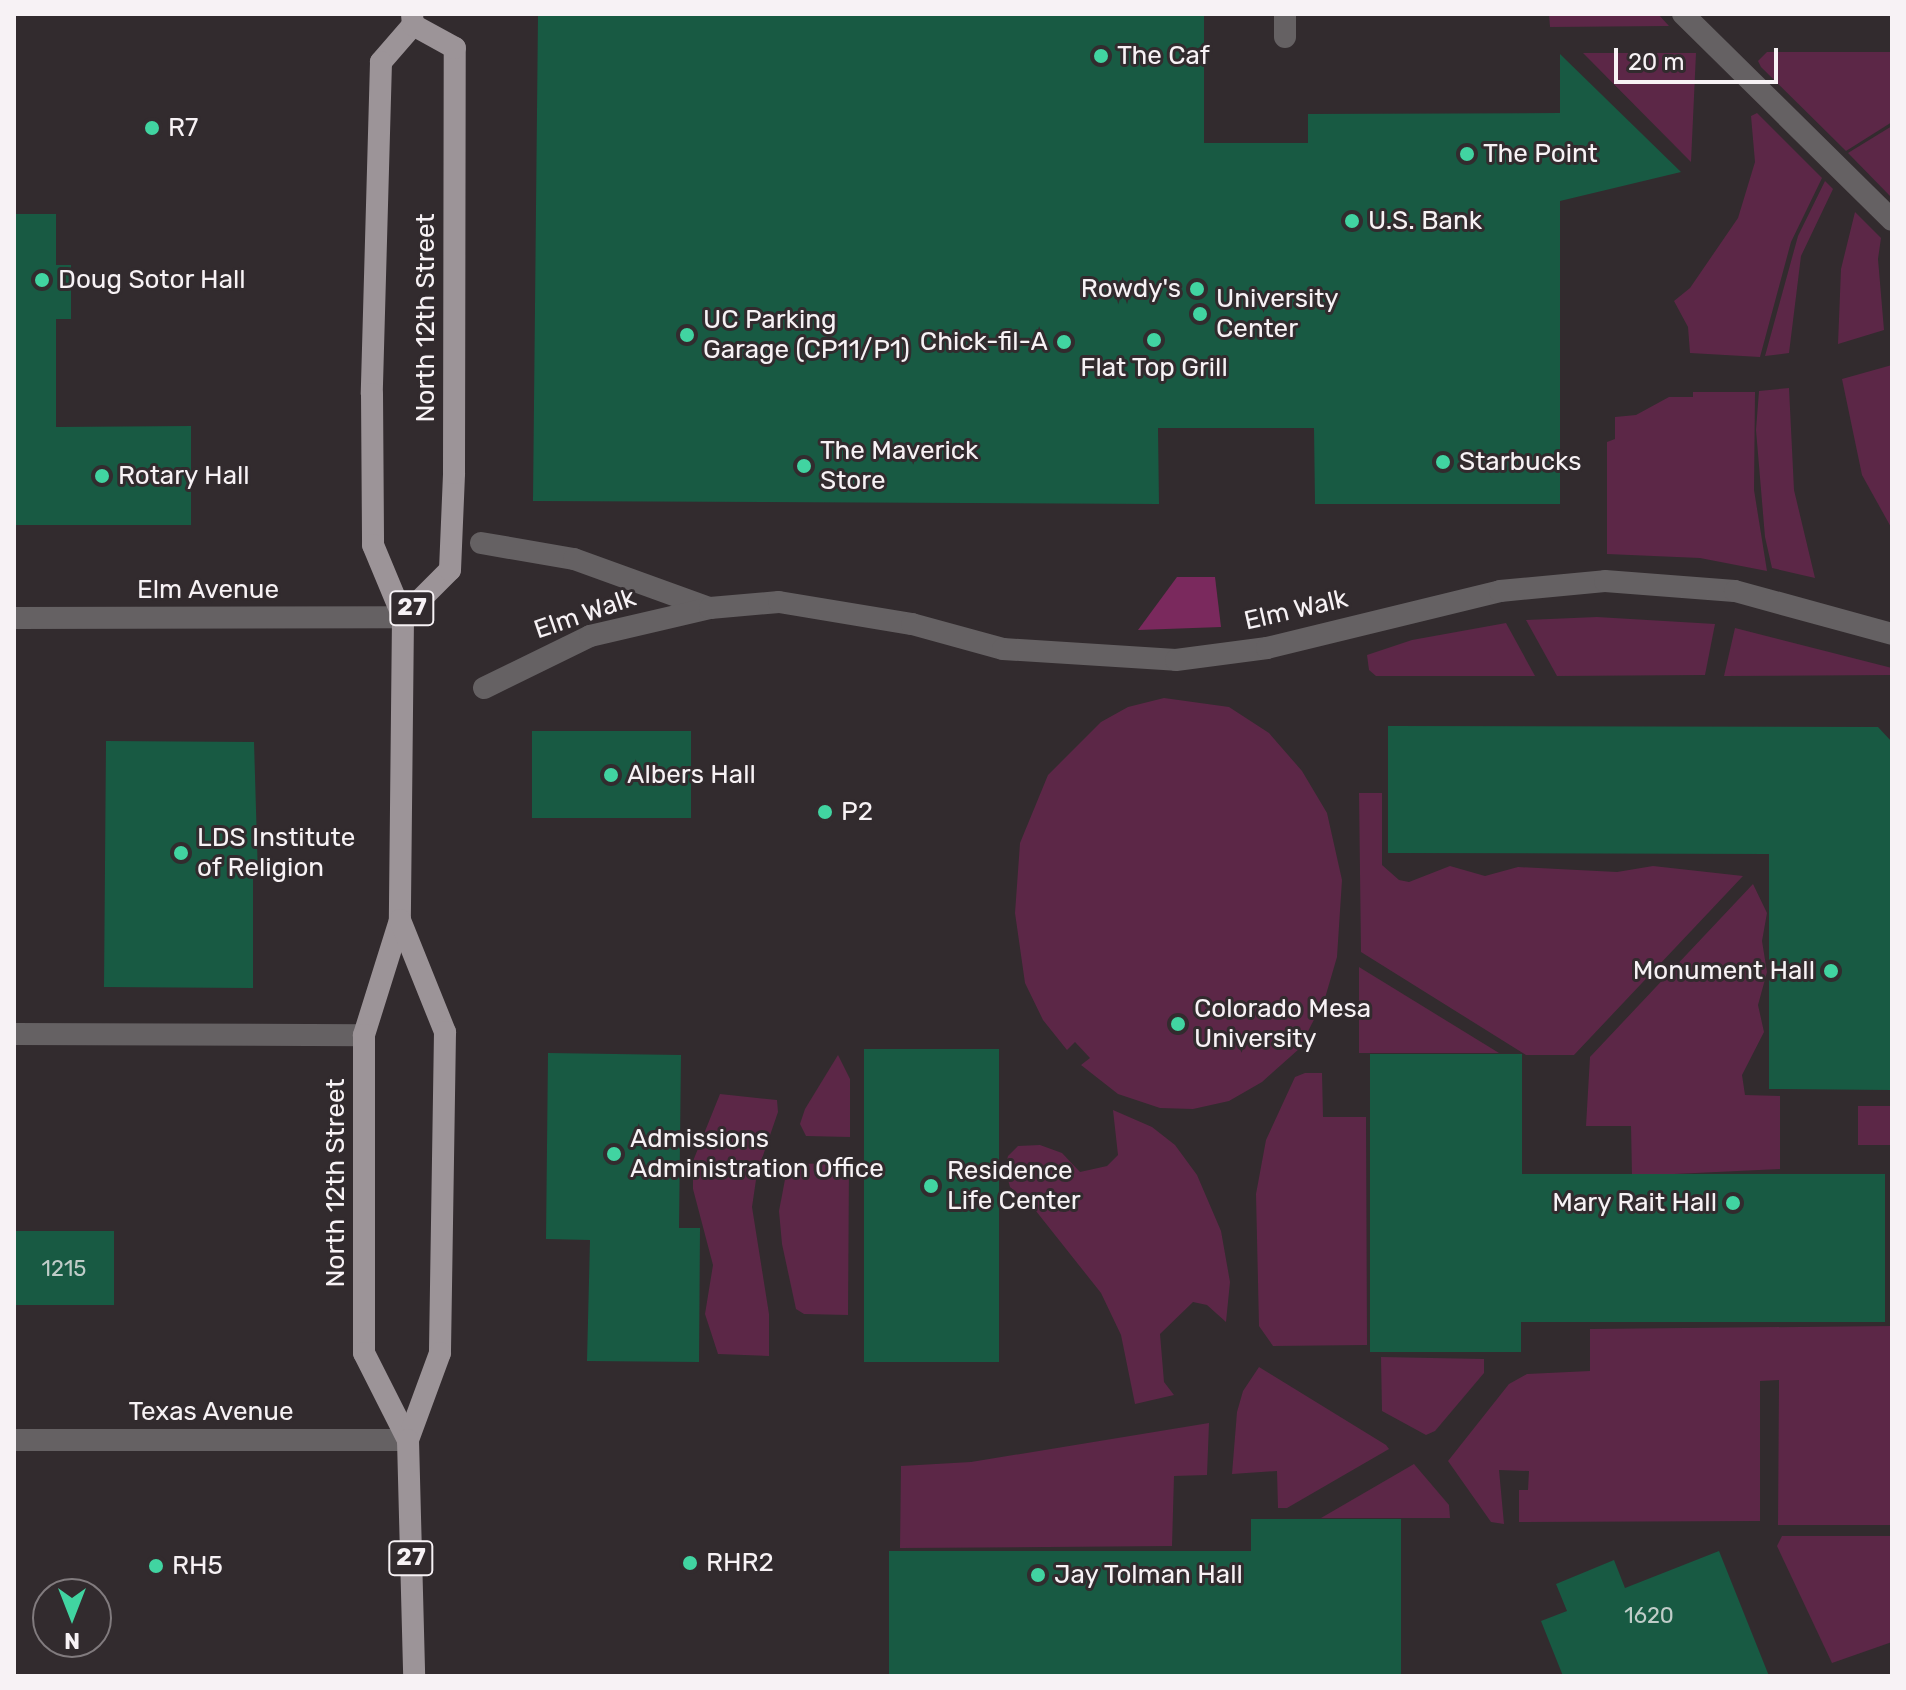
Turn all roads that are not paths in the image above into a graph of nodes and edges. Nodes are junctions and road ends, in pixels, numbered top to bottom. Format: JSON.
{"nodes":[{"id":1,"x":1285,"y":14,"type":"edge"},
{"id":2,"x":1683,"y":14,"type":"edge"},
{"id":3,"x":412,"y":19,"type":"edge"},
{"id":4,"x":1285,"y":37,"type":"dead end"},
{"id":5,"x":1892,"y":220,"type":"edge"},
{"id":6,"x":481,"y":543,"type":"dead end"},
{"id":7,"x":710,"y":608,"type":"junction"},
{"id":8,"x":403,"y":617,"type":"junction"},
{"id":9,"x":14,"y":618,"type":"edge"},
{"id":10,"x":1892,"y":634,"type":"edge"},
{"id":11,"x":484,"y":688,"type":"dead end"},
{"id":12,"x":400,"y":920,"type":"junction"},
{"id":13,"x":14,"y":1034,"type":"edge"},
{"id":14,"x":364,"y":1035,"type":"junction"},
{"id":15,"x":14,"y":1440,"type":"edge"},
{"id":16,"x":408,"y":1440,"type":"junction"},
{"id":17,"x":414,"y":1676,"type":"edge"}],
"edges":[{"from":1,"to":4,"type":"street"},
{"from":2,"to":5,"type":"street"},
{"from":3,"to":8,"type":"main road","name":"North 12th Street","number":"27"},
{"from":3,"to":8,"type":"main road","name":"North 12th Street","number":"27"},
{"from":6,"to":7,"type":"street","name":"Elm Walk"},
{"from":7,"to":10,"type":"street","name":"Elm Walk"},
{"from":7,"to":11,"type":"street","name":"Elm Walk"},
{"from":8,"to":9,"type":"street","name":"Elm Avenue"},
{"from":8,"to":12,"type":"main road","name":"North 12th Street","number":"27"},
{"from":12,"to":14,"type":"main road","name":"North 12th Street","number":"27"},
{"from":12,"to":16,"type":"main road","name":"North 12th Street","number":"27"},
{"from":13,"to":14,"type":"street"},
{"from":14,"to":16,"type":"main road","name":"North 12th Street","number":"27"},
{"from":15,"to":16,"type":"street","name":"Texas Avenue"},
{"from":16,"to":17,"type":"main road","name":"North 12th Street","number":"27"}]}
